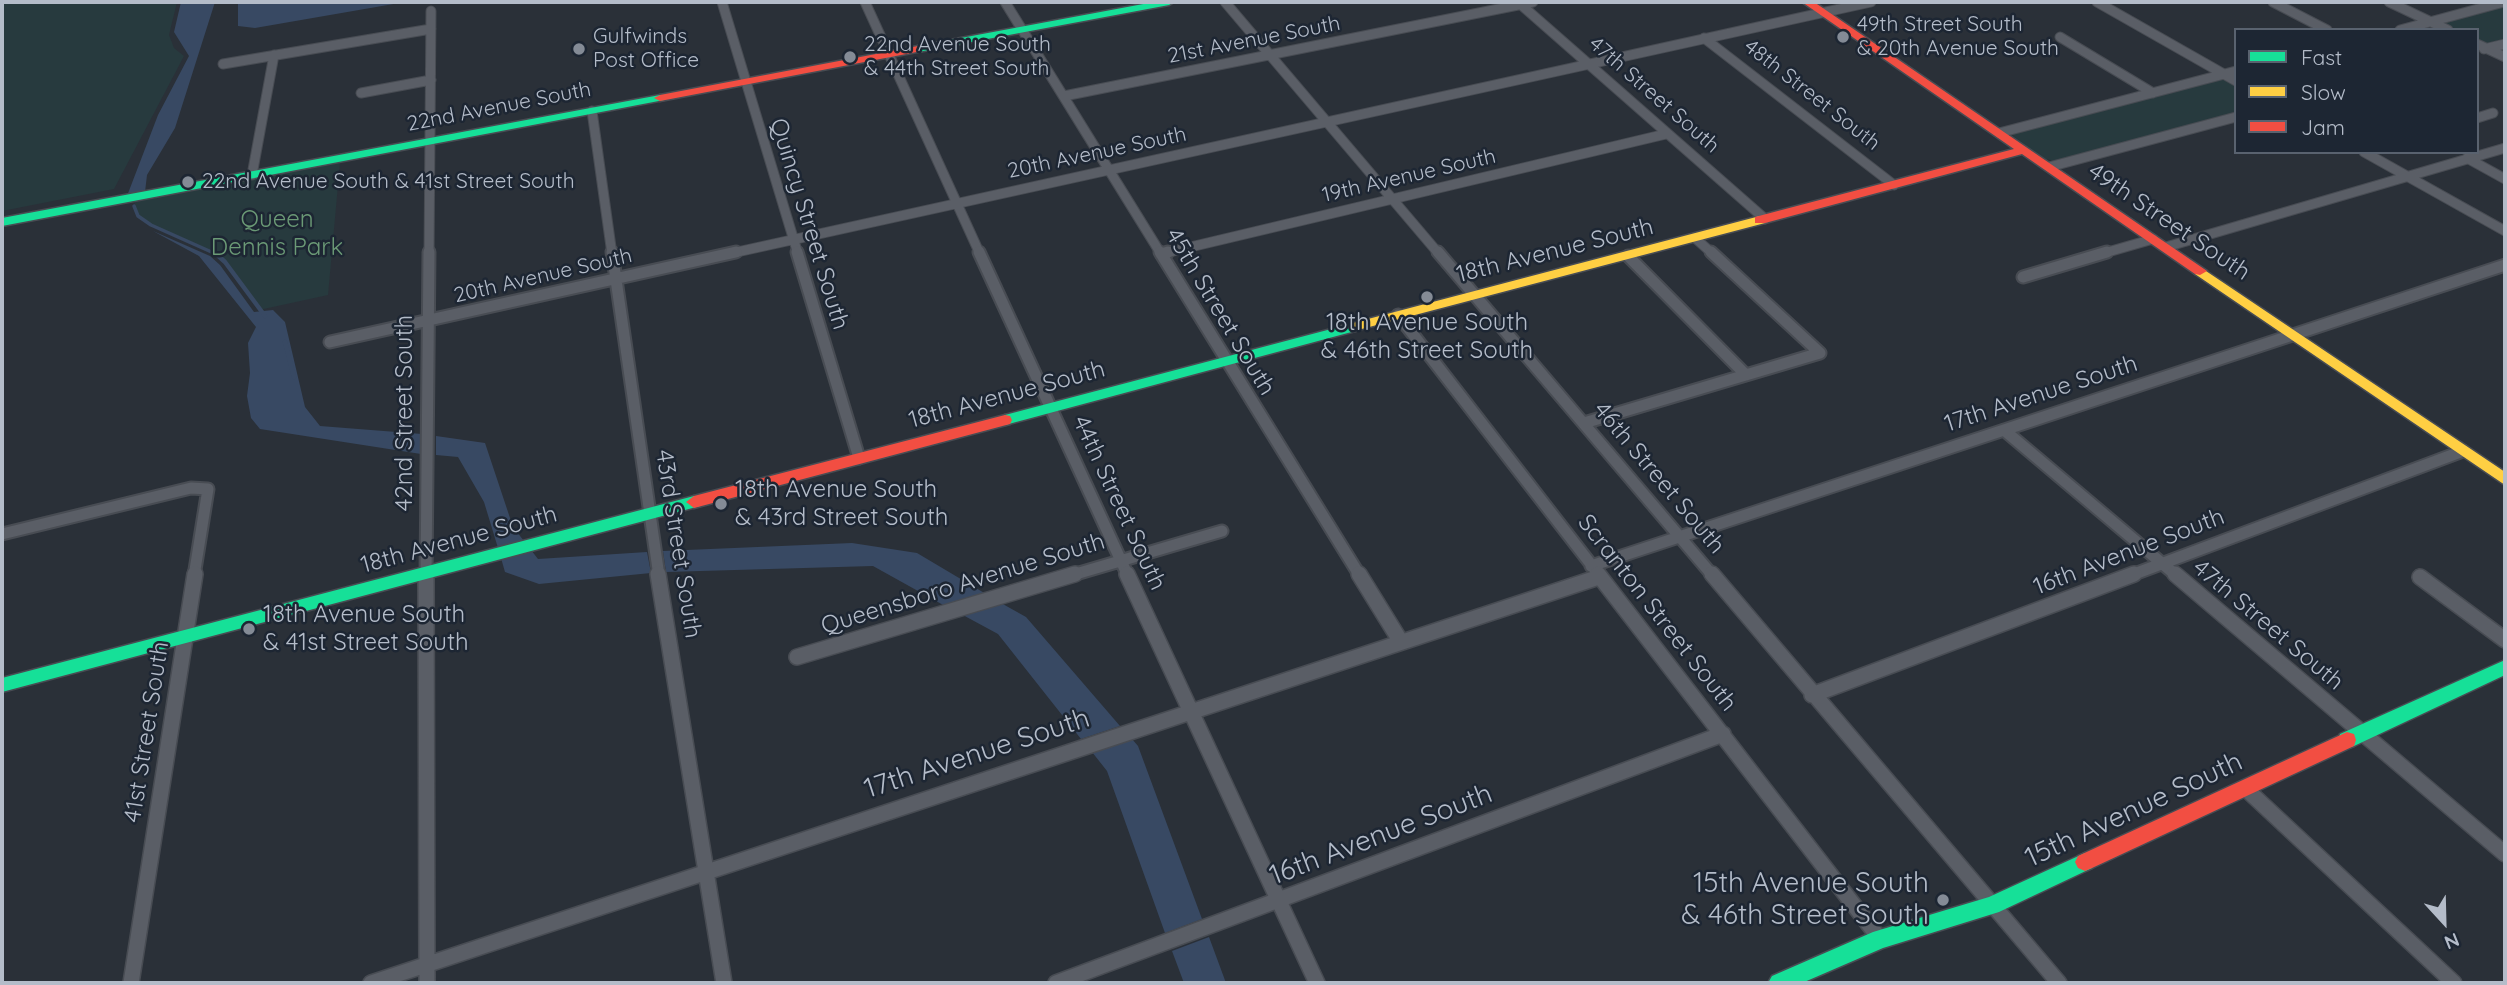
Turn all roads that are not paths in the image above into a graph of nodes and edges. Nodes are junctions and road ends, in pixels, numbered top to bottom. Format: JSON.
{"nodes":[{"id":1,"x":722,"y":2,"type":"edge"},
{"id":2,"x":865,"y":2,"type":"edge"},
{"id":3,"x":1005,"y":2,"type":"edge"},
{"id":4,"x":1169,"y":2,"type":"edge"},
{"id":5,"x":1225,"y":2,"type":"edge"},
{"id":6,"x":1533,"y":2,"type":"edge"},
{"id":7,"x":1807,"y":2,"type":"edge"},
{"id":8,"x":1871,"y":2,"type":"edge"},
{"id":9,"x":2097,"y":2,"type":"edge"},
{"id":10,"x":2273,"y":2,"type":"edge"},
{"id":11,"x":2389,"y":2,"type":"edge"},
{"id":12,"x":2504,"y":2,"type":"edge"},
{"id":13,"x":1519,"y":3,"type":"edge"},
{"id":14,"x":431,"y":11,"type":"dead end"},
{"id":15,"x":1822,"y":12,"type":"junction"},
{"id":16,"x":2432,"y":22,"type":"junction"},
{"id":17,"x":2322,"y":28,"type":"edge"},
{"id":18,"x":2408,"y":28,"type":"edge"},
{"id":19,"x":2444,"y":28,"type":"edge"},
{"id":20,"x":431,"y":29,"type":"junction"},
{"id":21,"x":1023,"y":29,"type":"junction"},
{"id":22,"x":2060,"y":37,"type":"dead end"},
{"id":23,"x":1704,"y":38,"type":"junction"},
{"id":24,"x":2505,"y":44,"type":"edge"},
{"id":25,"x":2479,"y":45,"type":"edge"},
{"id":26,"x":2488,"y":48,"type":"junction"},
{"id":27,"x":2479,"y":50,"type":"edge"},
{"id":28,"x":274,"y":55,"type":"junction"},
{"id":29,"x":889,"y":55,"type":"junction"},
{"id":30,"x":1271,"y":55,"type":"junction"},
{"id":31,"x":2505,"y":57,"type":"edge"},
{"id":32,"x":223,"y":64,"type":"dead end"},
{"id":33,"x":1585,"y":64,"type":"junction"},
{"id":34,"x":2234,"y":72,"type":"edge"},
{"id":35,"x":2224,"y":75,"type":"junction"},
{"id":36,"x":431,"y":80,"type":"junction"},
{"id":37,"x":2234,"y":80,"type":"edge"},
{"id":38,"x":745,"y":82,"type":"junction"},
{"id":39,"x":361,"y":93,"type":"dead end"},
{"id":40,"x":2153,"y":93,"type":"junction"},
{"id":41,"x":1064,"y":96,"type":"junction"},
{"id":42,"x":592,"y":111,"type":"junction"},
{"id":43,"x":2493,"y":113,"type":"dead end"},
{"id":44,"x":2479,"y":117,"type":"edge"},
{"id":45,"x":2234,"y":118,"type":"edge"},
{"id":46,"x":1328,"y":122,"type":"junction"},
{"id":47,"x":1998,"y":133,"type":"junction"},
{"id":48,"x":1666,"y":134,"type":"junction"},
{"id":49,"x":429,"y":142,"type":"junction"},
{"id":50,"x":2505,"y":148,"type":"edge"},
{"id":51,"x":2024,"y":150,"type":"junction"},
{"id":52,"x":2368,"y":154,"type":"edge"},
{"id":53,"x":2467,"y":158,"type":"junction"},
{"id":54,"x":2049,"y":167,"type":"junction"},
{"id":55,"x":1109,"y":171,"type":"junction"},
{"id":56,"x":252,"y":175,"type":"junction"},
{"id":57,"x":2405,"y":175,"type":"junction"},
{"id":58,"x":2505,"y":179,"type":"edge"},
{"id":59,"x":1894,"y":185,"type":"junction"},
{"id":60,"x":1394,"y":200,"type":"junction"},
{"id":61,"x":957,"y":204,"type":"junction"},
{"id":62,"x":1765,"y":219,"type":"junction"},
{"id":63,"x":2,"y":222,"type":"edge"},
{"id":64,"x":2505,"y":232,"type":"edge"},
{"id":65,"x":1695,"y":238,"type":"junction"},
{"id":66,"x":792,"y":241,"type":"junction"},
{"id":67,"x":2160,"y":243,"type":"junction"},
{"id":68,"x":1161,"y":254,"type":"junction"},
{"id":69,"x":1628,"y":256,"type":"junction"},
{"id":70,"x":2505,"y":265,"type":"edge"},
{"id":71,"x":2023,"y":277,"type":"dead end"},
{"id":72,"x":615,"y":279,"type":"junction"},
{"id":73,"x":1474,"y":295,"type":"junction"},
{"id":74,"x":1398,"y":315,"type":"junction"},
{"id":75,"x":429,"y":321,"type":"junction"},
{"id":76,"x":2292,"y":334,"type":"junction"},
{"id":77,"x":330,"y":342,"type":"dead end"},
{"id":78,"x":1224,"y":360,"type":"junction"},
{"id":79,"x":1746,"y":375,"type":"junction"},
{"id":80,"x":1049,"y":407,"type":"junction"},
{"id":81,"x":1584,"y":423,"type":"junction"},
{"id":82,"x":2004,"y":430,"type":"junction"},
{"id":83,"x":2463,"y":451,"type":"junction"},
{"id":84,"x":859,"y":458,"type":"junction"},
{"id":85,"x":2505,"y":480,"type":"edge"},
{"id":86,"x":650,"y":514,"type":"junction"},
{"id":87,"x":1222,"y":531,"type":"dead end"},
{"id":88,"x":2,"y":534,"type":"edge"},
{"id":89,"x":1683,"y":537,"type":"junction"},
{"id":90,"x":1121,"y":561,"type":"junction"},
{"id":91,"x":2160,"y":565,"type":"junction"},
{"id":92,"x":1595,"y":572,"type":"junction"},
{"id":93,"x":426,"y":573,"type":"junction"},
{"id":94,"x":2420,"y":577,"type":"dead end"},
{"id":95,"x":185,"y":636,"type":"junction"},
{"id":96,"x":2505,"y":640,"type":"edge"},
{"id":97,"x":1401,"y":642,"type":"junction"},
{"id":98,"x":797,"y":657,"type":"dead end"},
{"id":99,"x":2505,"y":667,"type":"edge"},
{"id":100,"x":2,"y":685,"type":"edge"},
{"id":101,"x":1812,"y":695,"type":"junction"},
{"id":102,"x":1190,"y":712,"type":"junction"},
{"id":103,"x":2362,"y":732,"type":"junction"},
{"id":104,"x":1723,"y":734,"type":"junction"},
{"id":105,"x":2245,"y":788,"type":"junction"},
{"id":106,"x":2505,"y":854,"type":"edge"},
{"id":107,"x":706,"y":872,"type":"junction"},
{"id":108,"x":1279,"y":901,"type":"junction"},
{"id":109,"x":1992,"y":905,"type":"junction"},
{"id":110,"x":1880,"y":939,"type":"junction"},
{"id":111,"x":427,"y":965,"type":"junction"},
{"id":112,"x":131,"y":983,"type":"edge"},
{"id":113,"x":371,"y":983,"type":"edge"},
{"id":114,"x":426,"y":983,"type":"edge"},
{"id":115,"x":724,"y":983,"type":"edge"},
{"id":116,"x":1056,"y":983,"type":"edge"},
{"id":117,"x":1317,"y":983,"type":"edge"},
{"id":118,"x":1779,"y":983,"type":"edge"},
{"id":119,"x":2059,"y":983,"type":"edge"},
{"id":120,"x":2454,"y":983,"type":"edge"}],
"edges":[{"from":1,"to":38,"type":"street","name":"Quincy Street South"},
{"from":2,"to":29,"type":"street","name":"44th Street South"},
{"from":3,"to":21,"type":"street","name":"45th Street South"},
{"from":4,"to":21,"type":"street","name":"22nd Avenue South"},
{"from":5,"to":30,"type":"street","name":"46th Street South"},
{"from":6,"to":13,"type":"street","name":"21st Avenue South"},
{"from":7,"to":15,"type":"street","name":"49th Street South"},
{"from":8,"to":15,"type":"street","name":"20th Avenue South"},
{"from":9,"to":35,"type":"street"},
{"from":10,"to":17,"type":"street"},
{"from":11,"to":16,"type":"street"},
{"from":12,"to":16,"type":"street"},
{"from":13,"to":30,"type":"street","name":"21st Avenue South"},
{"from":13,"to":33,"type":"street","name":"47th Street South"},
{"from":14,"to":20,"type":"street","name":"42nd Street South"},
{"from":15,"to":23,"type":"street","name":"20th Avenue South"},
{"from":15,"to":47,"type":"street","name":"49th Street South"},
{"from":16,"to":18,"type":"street"},
{"from":16,"to":19,"type":"street"},
{"from":20,"to":28,"type":"street"},
{"from":20,"to":36,"type":"street","name":"42nd Street South"},
{"from":21,"to":29,"type":"street","name":"22nd Avenue South"},
{"from":21,"to":41,"type":"street","name":"45th Street South"},
{"from":22,"to":40,"type":"street"},
{"from":23,"to":33,"type":"street","name":"20th Avenue South"},
{"from":23,"to":59,"type":"street","name":"48th Street South"},
{"from":24,"to":26,"type":"street"},
{"from":25,"to":26,"type":"street"},
{"from":26,"to":27,"type":"street"},
{"from":26,"to":31,"type":"street"},
{"from":28,"to":32,"type":"street"},
{"from":28,"to":56,"type":"street"},
{"from":29,"to":38,"type":"street","name":"22nd Avenue South"},
{"from":29,"to":61,"type":"street","name":"44th Street South"},
{"from":30,"to":41,"type":"street","name":"21st Avenue South"},
{"from":30,"to":46,"type":"street","name":"46th Street South"},
{"from":33,"to":46,"type":"street","name":"20th Avenue South"},
{"from":33,"to":48,"type":"street","name":"47th Street South"},
{"from":34,"to":35,"type":"street"},
{"from":35,"to":37,"type":"street"},
{"from":35,"to":40,"type":"street"},
{"from":36,"to":39,"type":"street"},
{"from":36,"to":49,"type":"street","name":"42nd Street South"},
{"from":38,"to":42,"type":"street","name":"22nd Avenue South"},
{"from":38,"to":66,"type":"street","name":"Quincy Street South"},
{"from":40,"to":47,"type":"street"},
{"from":41,"to":55,"type":"street","name":"45th Street South"},
{"from":42,"to":49,"type":"street","name":"22nd Avenue South"},
{"from":42,"to":72,"type":"street","name":"43rd Street South"},
{"from":43,"to":44,"type":"street"},
{"from":45,"to":54,"type":"street"},
{"from":46,"to":55,"type":"street","name":"20th Avenue South"},
{"from":46,"to":60,"type":"street","name":"46th Street South"},
{"from":47,"to":51,"type":"street","name":"49th Street South"},
{"from":48,"to":60,"type":"street","name":"19th Avenue South"},
{"from":48,"to":62,"type":"street","name":"47th Street South"},
{"from":49,"to":56,"type":"street","name":"22nd Avenue South"},
{"from":49,"to":75,"type":"street","name":"42nd Street South"},
{"from":50,"to":53,"type":"street"},
{"from":51,"to":54,"type":"street","name":"49th Street South"},
{"from":51,"to":59,"type":"street","name":"18th Avenue South"},
{"from":52,"to":57,"type":"street"},
{"from":53,"to":57,"type":"street"},
{"from":53,"to":58,"type":"street"},
{"from":54,"to":67,"type":"street","name":"49th Street South"},
{"from":55,"to":61,"type":"street","name":"20th Avenue South"},
{"from":55,"to":68,"type":"street","name":"45th Street South"},
{"from":56,"to":63,"type":"street","name":"22nd Avenue South"},
{"from":57,"to":64,"type":"street"},
{"from":57,"to":67,"type":"street"},
{"from":59,"to":62,"type":"street","name":"18th Avenue South"},
{"from":60,"to":68,"type":"street","name":"19th Avenue South"},
{"from":60,"to":73,"type":"street","name":"46th Street South"},
{"from":61,"to":66,"type":"street","name":"20th Avenue South"},
{"from":61,"to":80,"type":"street","name":"44th Street South"},
{"from":62,"to":65,"type":"street","name":"18th Avenue South"},
{"from":65,"to":69,"type":"street","name":"18th Avenue South"},
{"from":65,"to":79,"type":"street"},
{"from":66,"to":72,"type":"street","name":"20th Avenue South"},
{"from":66,"to":84,"type":"street","name":"Quincy Street South"},
{"from":67,"to":71,"type":"street"},
{"from":67,"to":76,"type":"street","name":"49th Street South"},
{"from":68,"to":78,"type":"street","name":"45th Street South"},
{"from":69,"to":73,"type":"street","name":"18th Avenue South"},
{"from":69,"to":79,"type":"street"},
{"from":70,"to":76,"type":"street","name":"17th Avenue South"},
{"from":72,"to":75,"type":"street","name":"20th Avenue South"},
{"from":72,"to":86,"type":"street","name":"43rd Street South"},
{"from":73,"to":74,"type":"street","name":"18th Avenue South"},
{"from":73,"to":81,"type":"street","name":"46th Street South"},
{"from":74,"to":78,"type":"street","name":"18th Avenue South"},
{"from":74,"to":92,"type":"street","name":"Scranton Street South"},
{"from":75,"to":77,"type":"street","name":"20th Avenue South"},
{"from":75,"to":93,"type":"street","name":"42nd Street South"},
{"from":76,"to":82,"type":"street","name":"17th Avenue South"},
{"from":76,"to":83,"type":"street","name":"49th Street South"},
{"from":78,"to":80,"type":"street","name":"18th Avenue South"},
{"from":78,"to":97,"type":"street","name":"45th Street South"},
{"from":79,"to":81,"type":"street"},
{"from":80,"to":84,"type":"street","name":"18th Avenue South"},
{"from":80,"to":90,"type":"street","name":"44th Street South"},
{"from":81,"to":89,"type":"street","name":"46th Street South"},
{"from":82,"to":89,"type":"street","name":"17th Avenue South"},
{"from":82,"to":91,"type":"street","name":"47th Street South"},
{"from":83,"to":85,"type":"street","name":"49th Street South"},
{"from":83,"to":91,"type":"street","name":"16th Avenue South"},
{"from":84,"to":86,"type":"street","name":"18th Avenue South"},
{"from":86,"to":93,"type":"street","name":"18th Avenue South"},
{"from":86,"to":107,"type":"street","name":"43rd Street South"},
{"from":87,"to":90,"type":"street","name":"Queensboro Avenue South"},
{"from":88,"to":95,"type":"street","name":"41st Street South"},
{"from":89,"to":92,"type":"street","name":"17th Avenue South"},
{"from":89,"to":101,"type":"street","name":"46th Street South"},
{"from":90,"to":98,"type":"street","name":"Queensboro Avenue South"},
{"from":90,"to":102,"type":"street","name":"44th Street South"},
{"from":91,"to":101,"type":"street","name":"16th Avenue South"},
{"from":91,"to":103,"type":"street","name":"47th Street South"},
{"from":92,"to":97,"type":"street","name":"17th Avenue South"},
{"from":92,"to":104,"type":"street","name":"Scranton Street South"},
{"from":93,"to":95,"type":"street","name":"18th Avenue South"},
{"from":93,"to":111,"type":"street","name":"42nd Street South"},
{"from":94,"to":96,"type":"street"},
{"from":95,"to":100,"type":"street","name":"18th Avenue South"},
{"from":95,"to":112,"type":"street","name":"41st Street South"},
{"from":97,"to":102,"type":"street","name":"17th Avenue South"},
{"from":99,"to":103,"type":"street","name":"15th Avenue South"},
{"from":101,"to":109,"type":"street","name":"46th Street South"},
{"from":102,"to":107,"type":"street","name":"17th Avenue South"},
{"from":102,"to":108,"type":"street","name":"44th Street South"},
{"from":103,"to":105,"type":"street","name":"15th Avenue South"},
{"from":103,"to":106,"type":"street","name":"47th Street South"},
{"from":104,"to":108,"type":"street","name":"16th Avenue South"},
{"from":104,"to":110,"type":"street","name":"Scranton Street South"},
{"from":105,"to":109,"type":"street","name":"15th Avenue South"},
{"from":105,"to":120,"type":"street"},
{"from":107,"to":111,"type":"street","name":"17th Avenue South"},
{"from":107,"to":115,"type":"street","name":"43rd Street South"},
{"from":108,"to":116,"type":"street","name":"16th Avenue South"},
{"from":108,"to":117,"type":"street","name":"44th Street South"},
{"from":109,"to":110,"type":"street","name":"15th Avenue South"},
{"from":109,"to":119,"type":"street","name":"46th Street South"},
{"from":110,"to":118,"type":"street","name":"15th Avenue South"},
{"from":111,"to":113,"type":"street","name":"17th Avenue South"},
{"from":111,"to":114,"type":"street","name":"42nd Street South"}]}
